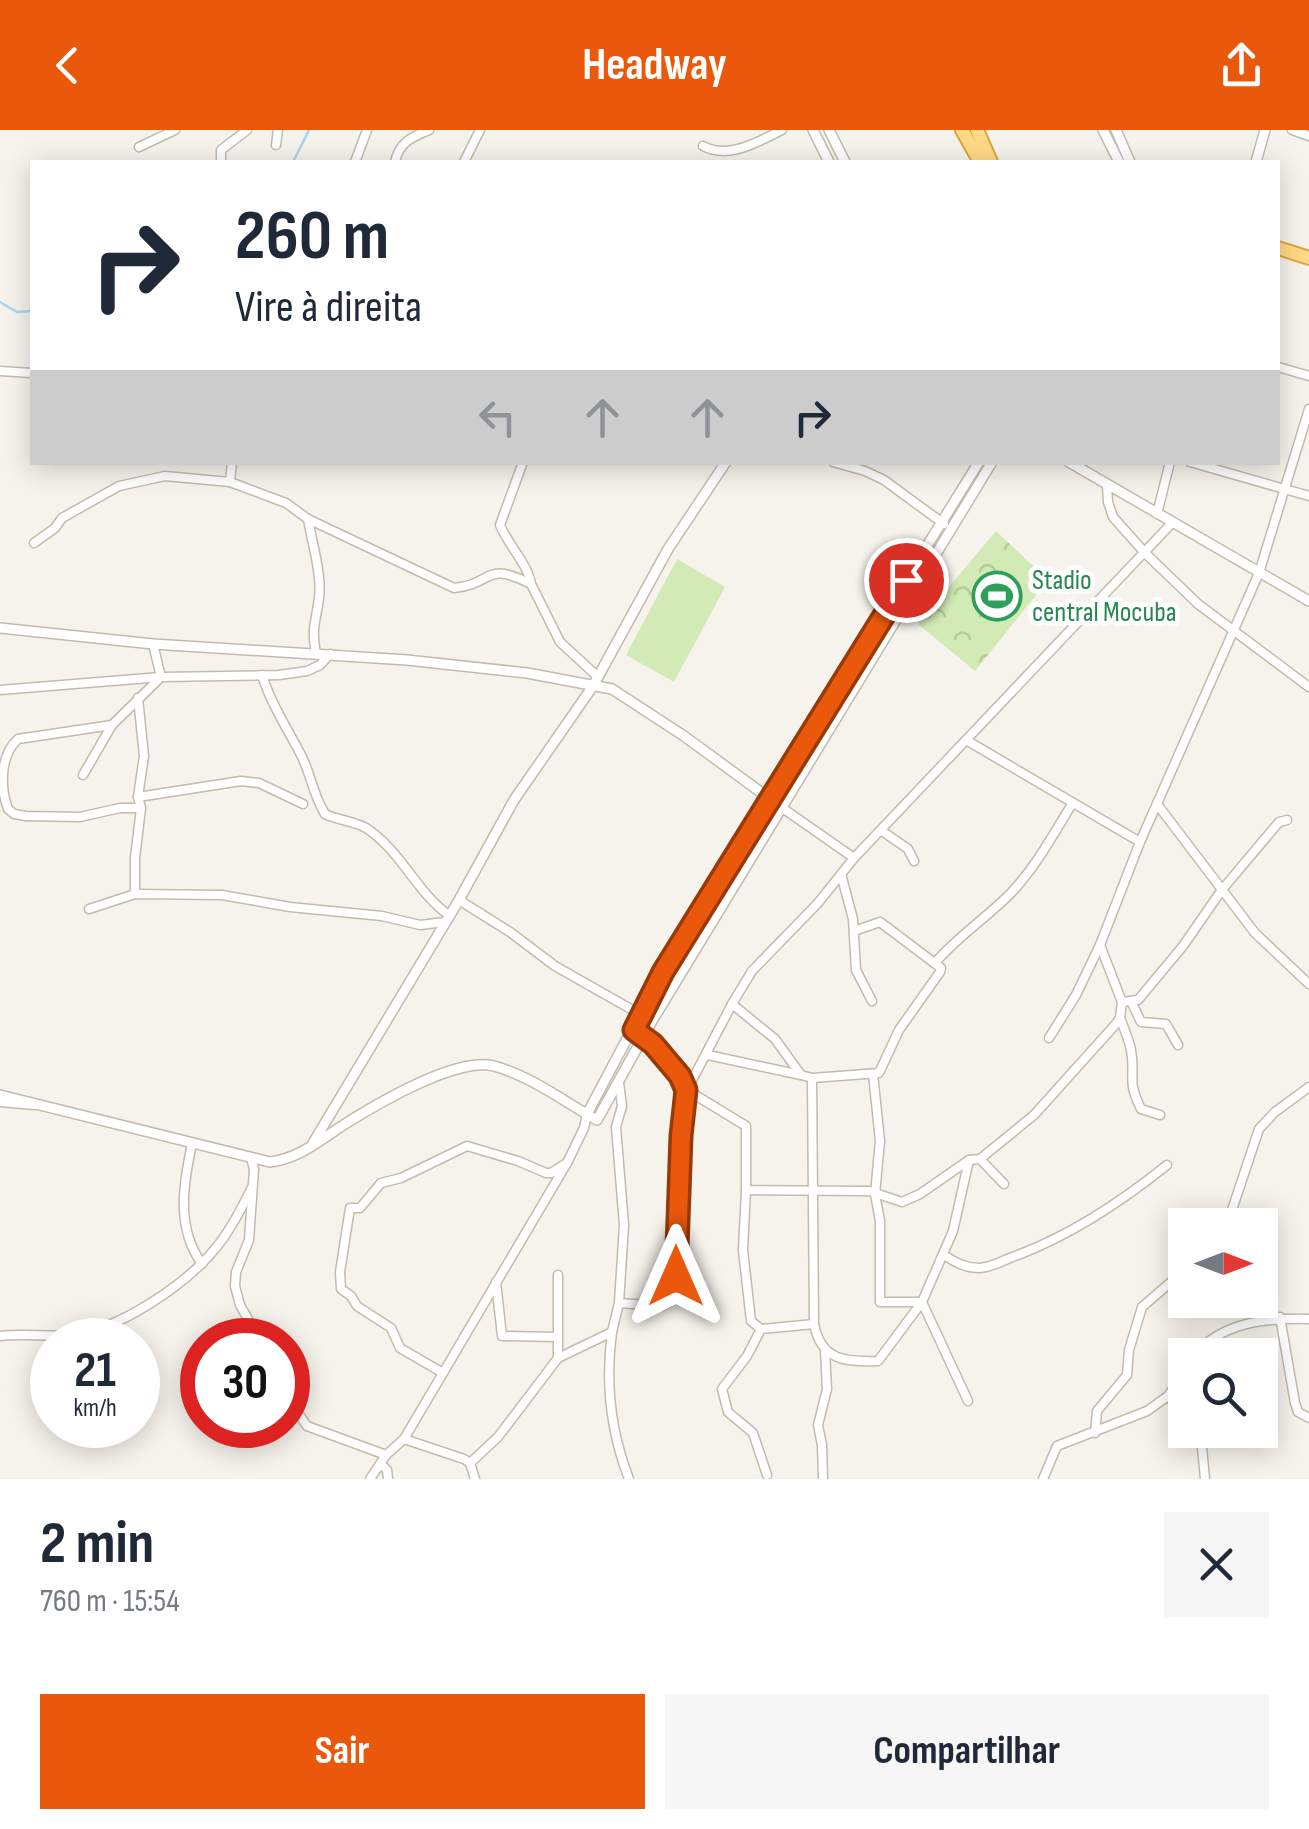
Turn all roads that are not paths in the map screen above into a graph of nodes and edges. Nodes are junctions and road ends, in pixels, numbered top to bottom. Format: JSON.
{"nodes":[{"id":1,"x":175,"y":130,"type":"edge"},
{"id":2,"x":248,"y":130,"type":"edge"},
{"id":3,"x":278,"y":130,"type":"edge"},
{"id":4,"x":367,"y":130,"type":"edge"},
{"id":5,"x":429,"y":130,"type":"edge"},
{"id":6,"x":480,"y":130,"type":"edge"},
{"id":7,"x":782,"y":130,"type":"edge"},
{"id":8,"x":813,"y":130,"type":"edge"},
{"id":9,"x":830,"y":130,"type":"edge"},
{"id":10,"x":962,"y":130,"type":"edge"},
{"id":11,"x":977,"y":130,"type":"edge"},
{"id":12,"x":1102,"y":130,"type":"edge"},
{"id":13,"x":1116,"y":130,"type":"edge"},
{"id":14,"x":1264,"y":130,"type":"edge"},
{"id":15,"x":1292,"y":130,"type":"edge"},
{"id":16,"x":1309,"y":136,"type":"edge"},
{"id":17,"x":276,"y":145,"type":"dead end"},
{"id":18,"x":704,"y":146,"type":"dead end"},
{"id":19,"x":139,"y":147,"type":"dead end"},
{"id":20,"x":221,"y":160,"type":"edge"},
{"id":21,"x":357,"y":160,"type":"edge"},
{"id":22,"x":395,"y":160,"type":"edge"},
{"id":23,"x":465,"y":160,"type":"edge"},
{"id":24,"x":828,"y":160,"type":"edge"},
{"id":25,"x":843,"y":160,"type":"edge"},
{"id":26,"x":985,"y":160,"type":"edge"},
{"id":27,"x":986,"y":160,"type":"edge"},
{"id":28,"x":1117,"y":160,"type":"edge"},
{"id":29,"x":1129,"y":160,"type":"edge"},
{"id":30,"x":1256,"y":160,"type":"edge"},
{"id":31,"x":1280,"y":249,"type":"edge"},
{"id":32,"x":1309,"y":258,"type":"edge"},
{"id":33,"x":1280,"y":367,"type":"edge"},
{"id":34,"x":0,"y":371,"type":"edge"},
{"id":35,"x":30,"y":373,"type":"edge"},
{"id":36,"x":1309,"y":376,"type":"edge"},
{"id":37,"x":1309,"y":409,"type":"edge"},
{"id":38,"x":232,"y":465,"type":"edge"},
{"id":39,"x":522,"y":465,"type":"edge"},
{"id":40,"x":724,"y":465,"type":"edge"},
{"id":41,"x":845,"y":465,"type":"edge"},
{"id":42,"x":977,"y":465,"type":"edge"},
{"id":43,"x":990,"y":465,"type":"edge"},
{"id":44,"x":1074,"y":465,"type":"edge"},
{"id":45,"x":1169,"y":465,"type":"edge"},
{"id":46,"x":1201,"y":465,"type":"edge"},
{"id":47,"x":230,"y":482,"type":"junction"},
{"id":48,"x":1108,"y":484,"type":"junction"},
{"id":49,"x":1286,"y":489,"type":"junction"},
{"id":50,"x":1309,"y":496,"type":"edge"},
{"id":51,"x":1157,"y":514,"type":"junction"},
{"id":52,"x":308,"y":519,"type":"junction"},
{"id":53,"x":941,"y":522,"type":"junction"},
{"id":54,"x":1172,"y":523,"type":"junction"},
{"id":55,"x":952,"y":529,"type":"junction"},
{"id":56,"x":34,"y":543,"type":"dead end"},
{"id":57,"x":1145,"y":553,"type":"junction"},
{"id":58,"x":1259,"y":572,"type":"junction"},
{"id":59,"x":531,"y":584,"type":"junction"},
{"id":60,"x":1309,"y":601,"type":"edge"},
{"id":61,"x":0,"y":628,"type":"edge"},
{"id":62,"x":1233,"y":629,"type":"junction"},
{"id":63,"x":870,"y":638,"type":"junction"},
{"id":64,"x":153,"y":644,"type":"junction"},
{"id":65,"x":881,"y":644,"type":"junction"},
{"id":66,"x":316,"y":653,"type":"junction"},
{"id":67,"x":330,"y":654,"type":"junction"},
{"id":68,"x":262,"y":675,"type":"junction"},
{"id":69,"x":161,"y":678,"type":"junction"},
{"id":70,"x":595,"y":681,"type":"junction"},
{"id":71,"x":1309,"y":687,"type":"edge"},
{"id":72,"x":0,"y":690,"type":"edge"},
{"id":73,"x":138,"y":698,"type":"junction"},
{"id":74,"x":112,"y":724,"type":"junction"},
{"id":75,"x":966,"y":740,"type":"junction"},
{"id":76,"x":83,"y":775,"type":"dead end"},
{"id":77,"x":138,"y":797,"type":"junction"},
{"id":78,"x":770,"y":798,"type":"junction"},
{"id":79,"x":302,"y":804,"type":"dead end"},
{"id":80,"x":1072,"y":804,"type":"junction"},
{"id":81,"x":1157,"y":804,"type":"junction"},
{"id":82,"x":781,"y":807,"type":"junction"},
{"id":83,"x":141,"y":808,"type":"junction"},
{"id":84,"x":1287,"y":820,"type":"dead end"},
{"id":85,"x":882,"y":831,"type":"junction"},
{"id":86,"x":1140,"y":842,"type":"junction"},
{"id":87,"x":854,"y":858,"type":"junction"},
{"id":88,"x":914,"y":861,"type":"dead end"},
{"id":89,"x":841,"y":874,"type":"junction"},
{"id":90,"x":1221,"y":891,"type":"junction"},
{"id":91,"x":135,"y":894,"type":"junction"},
{"id":92,"x":459,"y":900,"type":"junction"},
{"id":93,"x":89,"y":909,"type":"dead end"},
{"id":94,"x":447,"y":919,"type":"junction"},
{"id":95,"x":854,"y":931,"type":"junction"},
{"id":96,"x":1100,"y":945,"type":"junction"},
{"id":97,"x":934,"y":963,"type":"junction"},
{"id":98,"x":663,"y":972,"type":"junction"},
{"id":99,"x":680,"y":976,"type":"junction"},
{"id":100,"x":1309,"y":984,"type":"edge"},
{"id":101,"x":872,"y":1001,"type":"dead end"},
{"id":102,"x":1127,"y":1002,"type":"junction"},
{"id":103,"x":732,"y":1004,"type":"junction"},
{"id":104,"x":641,"y":1014,"type":"junction"},
{"id":105,"x":1120,"y":1018,"type":"junction"},
{"id":106,"x":652,"y":1021,"type":"junction"},
{"id":107,"x":634,"y":1030,"type":"junction"},
{"id":108,"x":644,"y":1036,"type":"junction"},
{"id":109,"x":1049,"y":1038,"type":"dead end"},
{"id":110,"x":1178,"y":1046,"type":"dead end"},
{"id":111,"x":708,"y":1055,"type":"junction"},
{"id":112,"x":873,"y":1074,"type":"junction"},
{"id":113,"x":801,"y":1075,"type":"junction"},
{"id":114,"x":812,"y":1078,"type":"junction"},
{"id":115,"x":619,"y":1081,"type":"junction"},
{"id":116,"x":1309,"y":1087,"type":"edge"},
{"id":117,"x":686,"y":1090,"type":"junction"},
{"id":118,"x":0,"y":1094,"type":"edge"},
{"id":119,"x":0,"y":1102,"type":"edge"},
{"id":120,"x":38,"y":1103,"type":"junction"},
{"id":121,"x":1160,"y":1115,"type":"dead end"},
{"id":122,"x":592,"y":1117,"type":"junction"},
{"id":123,"x":192,"y":1144,"type":"junction"},
{"id":124,"x":310,"y":1148,"type":"junction"},
{"id":125,"x":251,"y":1158,"type":"junction"},
{"id":126,"x":975,"y":1160,"type":"junction"},
{"id":127,"x":566,"y":1162,"type":"junction"},
{"id":128,"x":1167,"y":1165,"type":"dead end"},
{"id":129,"x":1004,"y":1184,"type":"dead end"},
{"id":130,"x":252,"y":1189,"type":"junction"},
{"id":131,"x":746,"y":1190,"type":"junction"},
{"id":132,"x":810,"y":1190,"type":"junction"},
{"id":133,"x":876,"y":1194,"type":"junction"},
{"id":134,"x":1233,"y":1208,"type":"edge"},
{"id":135,"x":944,"y":1255,"type":"junction"},
{"id":136,"x":202,"y":1264,"type":"junction"},
{"id":137,"x":558,"y":1275,"type":"dead end"},
{"id":138,"x":496,"y":1282,"type":"junction"},
{"id":139,"x":1168,"y":1285,"type":"edge"},
{"id":140,"x":922,"y":1302,"type":"junction"},
{"id":141,"x":619,"y":1303,"type":"junction"},
{"id":142,"x":1280,"y":1317,"type":"junction"},
{"id":143,"x":247,"y":1318,"type":"edge"},
{"id":144,"x":1309,"y":1319,"type":"edge"},
{"id":145,"x":814,"y":1324,"type":"junction"},
{"id":146,"x":762,"y":1329,"type":"junction"},
{"id":147,"x":612,"y":1332,"type":"junction"},
{"id":148,"x":0,"y":1336,"type":"edge"},
{"id":149,"x":557,"y":1336,"type":"junction"},
{"id":150,"x":1217,"y":1338,"type":"edge"},
{"id":151,"x":825,"y":1350,"type":"junction"},
{"id":152,"x":558,"y":1358,"type":"junction"},
{"id":153,"x":443,"y":1372,"type":"junction"},
{"id":154,"x":1168,"y":1396,"type":"edge"},
{"id":155,"x":968,"y":1402,"type":"dead end"},
{"id":156,"x":1309,"y":1418,"type":"edge"},
{"id":157,"x":310,"y":1427,"type":"edge"},
{"id":158,"x":1095,"y":1433,"type":"junction"},
{"id":159,"x":404,"y":1438,"type":"junction"},
{"id":160,"x":1202,"y":1448,"type":"edge"},
{"id":161,"x":383,"y":1459,"type":"junction"},
{"id":162,"x":470,"y":1463,"type":"junction"},
{"id":163,"x":767,"y":1475,"type":"dead end"},
{"id":164,"x":370,"y":1479,"type":"edge"},
{"id":165,"x":388,"y":1479,"type":"edge"},
{"id":166,"x":476,"y":1479,"type":"edge"},
{"id":167,"x":628,"y":1479,"type":"edge"},
{"id":168,"x":823,"y":1479,"type":"edge"},
{"id":169,"x":1043,"y":1479,"type":"edge"},
{"id":170,"x":1205,"y":1479,"type":"edge"}],
"edges":[{"from":1,"to":19,"type":"street"},
{"from":2,"to":20,"type":"street"},
{"from":3,"to":17,"type":"street"},
{"from":4,"to":21,"type":"street"},
{"from":5,"to":22,"type":"street"},
{"from":6,"to":23,"type":"street"},
{"from":7,"to":18,"type":"street"},
{"from":8,"to":24,"type":"street"},
{"from":9,"to":25,"type":"street"},
{"from":10,"to":26,"type":"highway"},
{"from":11,"to":27,"type":"highway"},
{"from":12,"to":28,"type":"street"},
{"from":13,"to":29,"type":"street"},
{"from":14,"to":30,"type":"street"},
{"from":15,"to":16,"type":"street"},
{"from":31,"to":32,"type":"highway"},
{"from":33,"to":36,"type":"street"},
{"from":34,"to":35,"type":"street"},
{"from":37,"to":49,"type":"street"},
{"from":38,"to":47,"type":"street"},
{"from":39,"to":59,"type":"street"},
{"from":40,"to":70,"type":"street"},
{"from":41,"to":53,"type":"street"},
{"from":42,"to":53,"type":"street"},
{"from":43,"to":55,"type":"street"},
{"from":44,"to":48,"type":"street"},
{"from":45,"to":51,"type":"street"},
{"from":46,"to":49,"type":"street"},
{"from":47,"to":52,"type":"street"},
{"from":47,"to":56,"type":"street"},
{"from":48,"to":51,"type":"street"},
{"from":48,"to":57,"type":"street"},
{"from":49,"to":50,"type":"street"},
{"from":49,"to":58,"type":"street"},
{"from":51,"to":54,"type":"street"},
{"from":52,"to":59,"type":"street"},
{"from":52,"to":66,"type":"street"},
{"from":53,"to":55,"type":"street"},
{"from":53,"to":63,"type":"street"},
{"from":54,"to":57,"type":"street"},
{"from":54,"to":58,"type":"street"},
{"from":55,"to":65,"type":"street"},
{"from":57,"to":62,"type":"street"},
{"from":57,"to":75,"type":"street"},
{"from":58,"to":60,"type":"street"},
{"from":58,"to":62,"type":"street"},
{"from":59,"to":70,"type":"street"},
{"from":61,"to":64,"type":"street"},
{"from":62,"to":71,"type":"street"},
{"from":62,"to":81,"type":"street"},
{"from":63,"to":65,"type":"street"},
{"from":63,"to":78,"type":"street"},
{"from":64,"to":66,"type":"street"},
{"from":64,"to":69,"type":"street"},
{"from":65,"to":82,"type":"street"},
{"from":66,"to":67,"type":"street"},
{"from":67,"to":68,"type":"street"},
{"from":67,"to":70,"type":"street"},
{"from":68,"to":69,"type":"street"},
{"from":68,"to":94,"type":"street"},
{"from":69,"to":72,"type":"street"},
{"from":69,"to":73,"type":"street"},
{"from":70,"to":78,"type":"street"},
{"from":70,"to":92,"type":"street"},
{"from":73,"to":74,"type":"street"},
{"from":73,"to":77,"type":"street"},
{"from":74,"to":76,"type":"street"},
{"from":74,"to":83,"type":"street"},
{"from":75,"to":80,"type":"street"},
{"from":75,"to":85,"type":"street"},
{"from":77,"to":79,"type":"street"},
{"from":77,"to":83,"type":"street"},
{"from":78,"to":82,"type":"street"},
{"from":78,"to":98,"type":"street"},
{"from":80,"to":86,"type":"street"},
{"from":80,"to":97,"type":"street"},
{"from":81,"to":86,"type":"street"},
{"from":81,"to":90,"type":"street"},
{"from":82,"to":87,"type":"street"},
{"from":82,"to":99,"type":"street"},
{"from":83,"to":91,"type":"street"},
{"from":84,"to":90,"type":"street"},
{"from":85,"to":87,"type":"street"},
{"from":85,"to":88,"type":"street"},
{"from":86,"to":96,"type":"street"},
{"from":87,"to":89,"type":"street"},
{"from":89,"to":95,"type":"street"},
{"from":89,"to":103,"type":"street"},
{"from":90,"to":100,"type":"street"},
{"from":90,"to":102,"type":"street"},
{"from":91,"to":93,"type":"street"},
{"from":91,"to":94,"type":"street"},
{"from":92,"to":94,"type":"street"},
{"from":92,"to":104,"type":"street"},
{"from":94,"to":124,"type":"street"},
{"from":95,"to":97,"type":"street"},
{"from":95,"to":101,"type":"street"},
{"from":96,"to":102,"type":"street"},
{"from":96,"to":109,"type":"street"},
{"from":97,"to":112,"type":"street"},
{"from":98,"to":99,"type":"street"},
{"from":98,"to":104,"type":"street"},
{"from":99,"to":106,"type":"street"},
{"from":102,"to":105,"type":"street"},
{"from":102,"to":110,"type":"street"},
{"from":103,"to":111,"type":"street"},
{"from":103,"to":113,"type":"street"},
{"from":104,"to":106,"type":"street"},
{"from":104,"to":107,"type":"street"},
{"from":105,"to":121,"type":"street"},
{"from":105,"to":126,"type":"street"},
{"from":106,"to":108,"type":"street"},
{"from":107,"to":108,"type":"street"},
{"from":107,"to":122,"type":"street"},
{"from":108,"to":115,"type":"street"},
{"from":108,"to":117,"type":"street"},
{"from":111,"to":113,"type":"street"},
{"from":111,"to":117,"type":"street"},
{"from":112,"to":114,"type":"street"},
{"from":112,"to":133,"type":"street"},
{"from":113,"to":114,"type":"street"},
{"from":114,"to":132,"type":"street"},
{"from":115,"to":122,"type":"street"},
{"from":115,"to":141,"type":"street"},
{"from":116,"to":134,"type":"street"},
{"from":117,"to":131,"type":"street"},
{"from":117,"to":141,"type":"street"},
{"from":118,"to":120,"type":"street"},
{"from":119,"to":120,"type":"street"},
{"from":120,"to":123,"type":"street"},
{"from":122,"to":124,"type":"street"},
{"from":122,"to":127,"type":"street"},
{"from":123,"to":125,"type":"street"},
{"from":123,"to":136,"type":"street"},
{"from":124,"to":125,"type":"street"},
{"from":125,"to":130,"type":"street"},
{"from":126,"to":129,"type":"street"},
{"from":126,"to":133,"type":"street"},
{"from":126,"to":135,"type":"street"},
{"from":127,"to":138,"type":"street"},
{"from":127,"to":153,"type":"street"},
{"from":128,"to":135,"type":"street"},
{"from":130,"to":136,"type":"street"},
{"from":130,"to":143,"type":"street"},
{"from":131,"to":132,"type":"street"},
{"from":131,"to":146,"type":"street"},
{"from":132,"to":133,"type":"street"},
{"from":132,"to":145,"type":"street"},
{"from":133,"to":140,"type":"street"},
{"from":135,"to":140,"type":"street"},
{"from":136,"to":148,"type":"street"},
{"from":137,"to":149,"type":"street"},
{"from":138,"to":149,"type":"street"},
{"from":138,"to":153,"type":"street"},
{"from":139,"to":158,"type":"street"},
{"from":140,"to":151,"type":"street"},
{"from":140,"to":155,"type":"street"},
{"from":141,"to":147,"type":"street"},
{"from":142,"to":144,"type":"street"},
{"from":142,"to":150,"type":"street"},
{"from":142,"to":156,"type":"street"},
{"from":145,"to":146,"type":"street"},
{"from":145,"to":151,"type":"street"},
{"from":146,"to":163,"type":"street"},
{"from":147,"to":152,"type":"street"},
{"from":147,"to":167,"type":"street"},
{"from":149,"to":152,"type":"street"},
{"from":151,"to":168,"type":"street"},
{"from":152,"to":162,"type":"street"},
{"from":153,"to":159,"type":"street"},
{"from":154,"to":158,"type":"street"},
{"from":157,"to":161,"type":"street"},
{"from":158,"to":169,"type":"street"},
{"from":159,"to":161,"type":"street"},
{"from":159,"to":162,"type":"street"},
{"from":160,"to":170,"type":"street"},
{"from":161,"to":164,"type":"street"},
{"from":161,"to":165,"type":"street"},
{"from":162,"to":166,"type":"street"}]}
